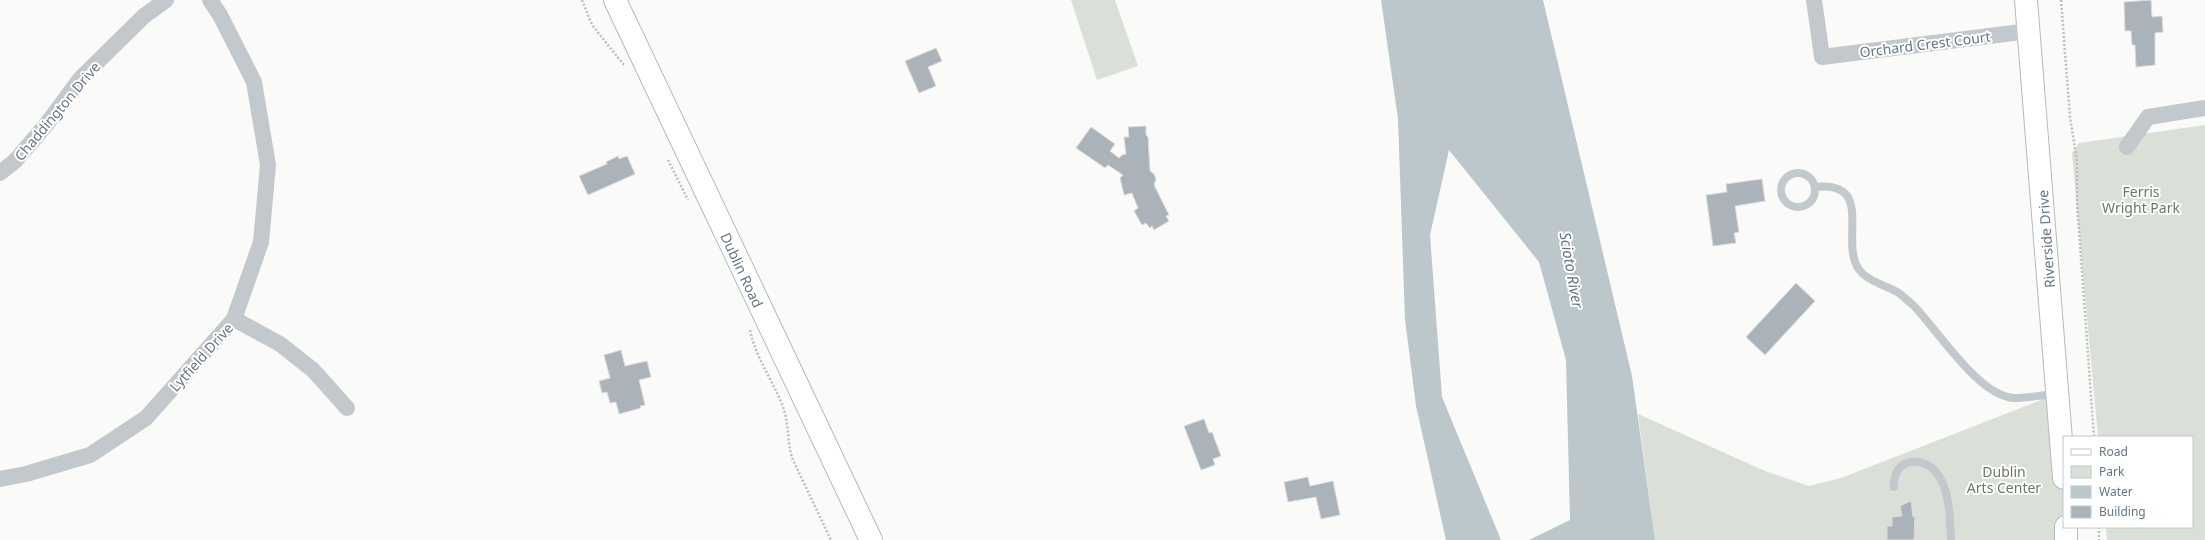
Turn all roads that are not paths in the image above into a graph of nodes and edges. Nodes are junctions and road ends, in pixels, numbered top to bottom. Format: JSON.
{"nodes":[{"id":1,"x":166,"y":0,"type":"edge"},
{"id":2,"x":210,"y":0,"type":"edge"},
{"id":3,"x":615,"y":0,"type":"edge"},
{"id":4,"x":1814,"y":0,"type":"edge"},
{"id":5,"x":2026,"y":0,"type":"edge"},
{"id":6,"x":2029,"y":31,"type":"junction"},
{"id":7,"x":2205,"y":108,"type":"edge"},
{"id":8,"x":2127,"y":147,"type":"dead end"},
{"id":9,"x":0,"y":173,"type":"edge"},
{"id":10,"x":1815,"y":187,"type":"junction"},
{"id":11,"x":234,"y":319,"type":"junction"},
{"id":12,"x":2059,"y":393,"type":"junction"},
{"id":13,"x":347,"y":408,"type":"dead end"},
{"id":14,"x":2063,"y":461,"type":"edge"},
{"id":15,"x":0,"y":479,"type":"edge"},
{"id":16,"x":1894,"y":487,"type":"dead end"},
{"id":17,"x":2066,"y":528,"type":"edge"},
{"id":18,"x":871,"y":540,"type":"edge"},
{"id":19,"x":1951,"y":540,"type":"edge"},
{"id":20,"x":2066,"y":540,"type":"edge"}],
"edges":[{"from":1,"to":9,"type":"street","name":"Chaddington Drive"},
{"from":2,"to":11,"type":"street","name":"Lytfield Drive"},
{"from":3,"to":18,"type":"main road","name":"Dublin Road"},
{"from":4,"to":6,"type":"street","name":"Orchard Crest Court"},
{"from":5,"to":6,"type":"main road","name":"Riverside Drive"},
{"from":6,"to":12,"type":"main road","name":"Riverside Drive"},
{"from":7,"to":8,"type":"street"},
{"from":10,"to":10,"type":"lane"},
{"from":10,"to":12,"type":"lane"},
{"from":11,"to":13,"type":"street"},
{"from":11,"to":15,"type":"street","name":"Lytfield Drive"},
{"from":12,"to":14,"type":"main road","name":"Riverside Drive"},
{"from":16,"to":19,"type":"lane"},
{"from":17,"to":20,"type":"main road"}]}
